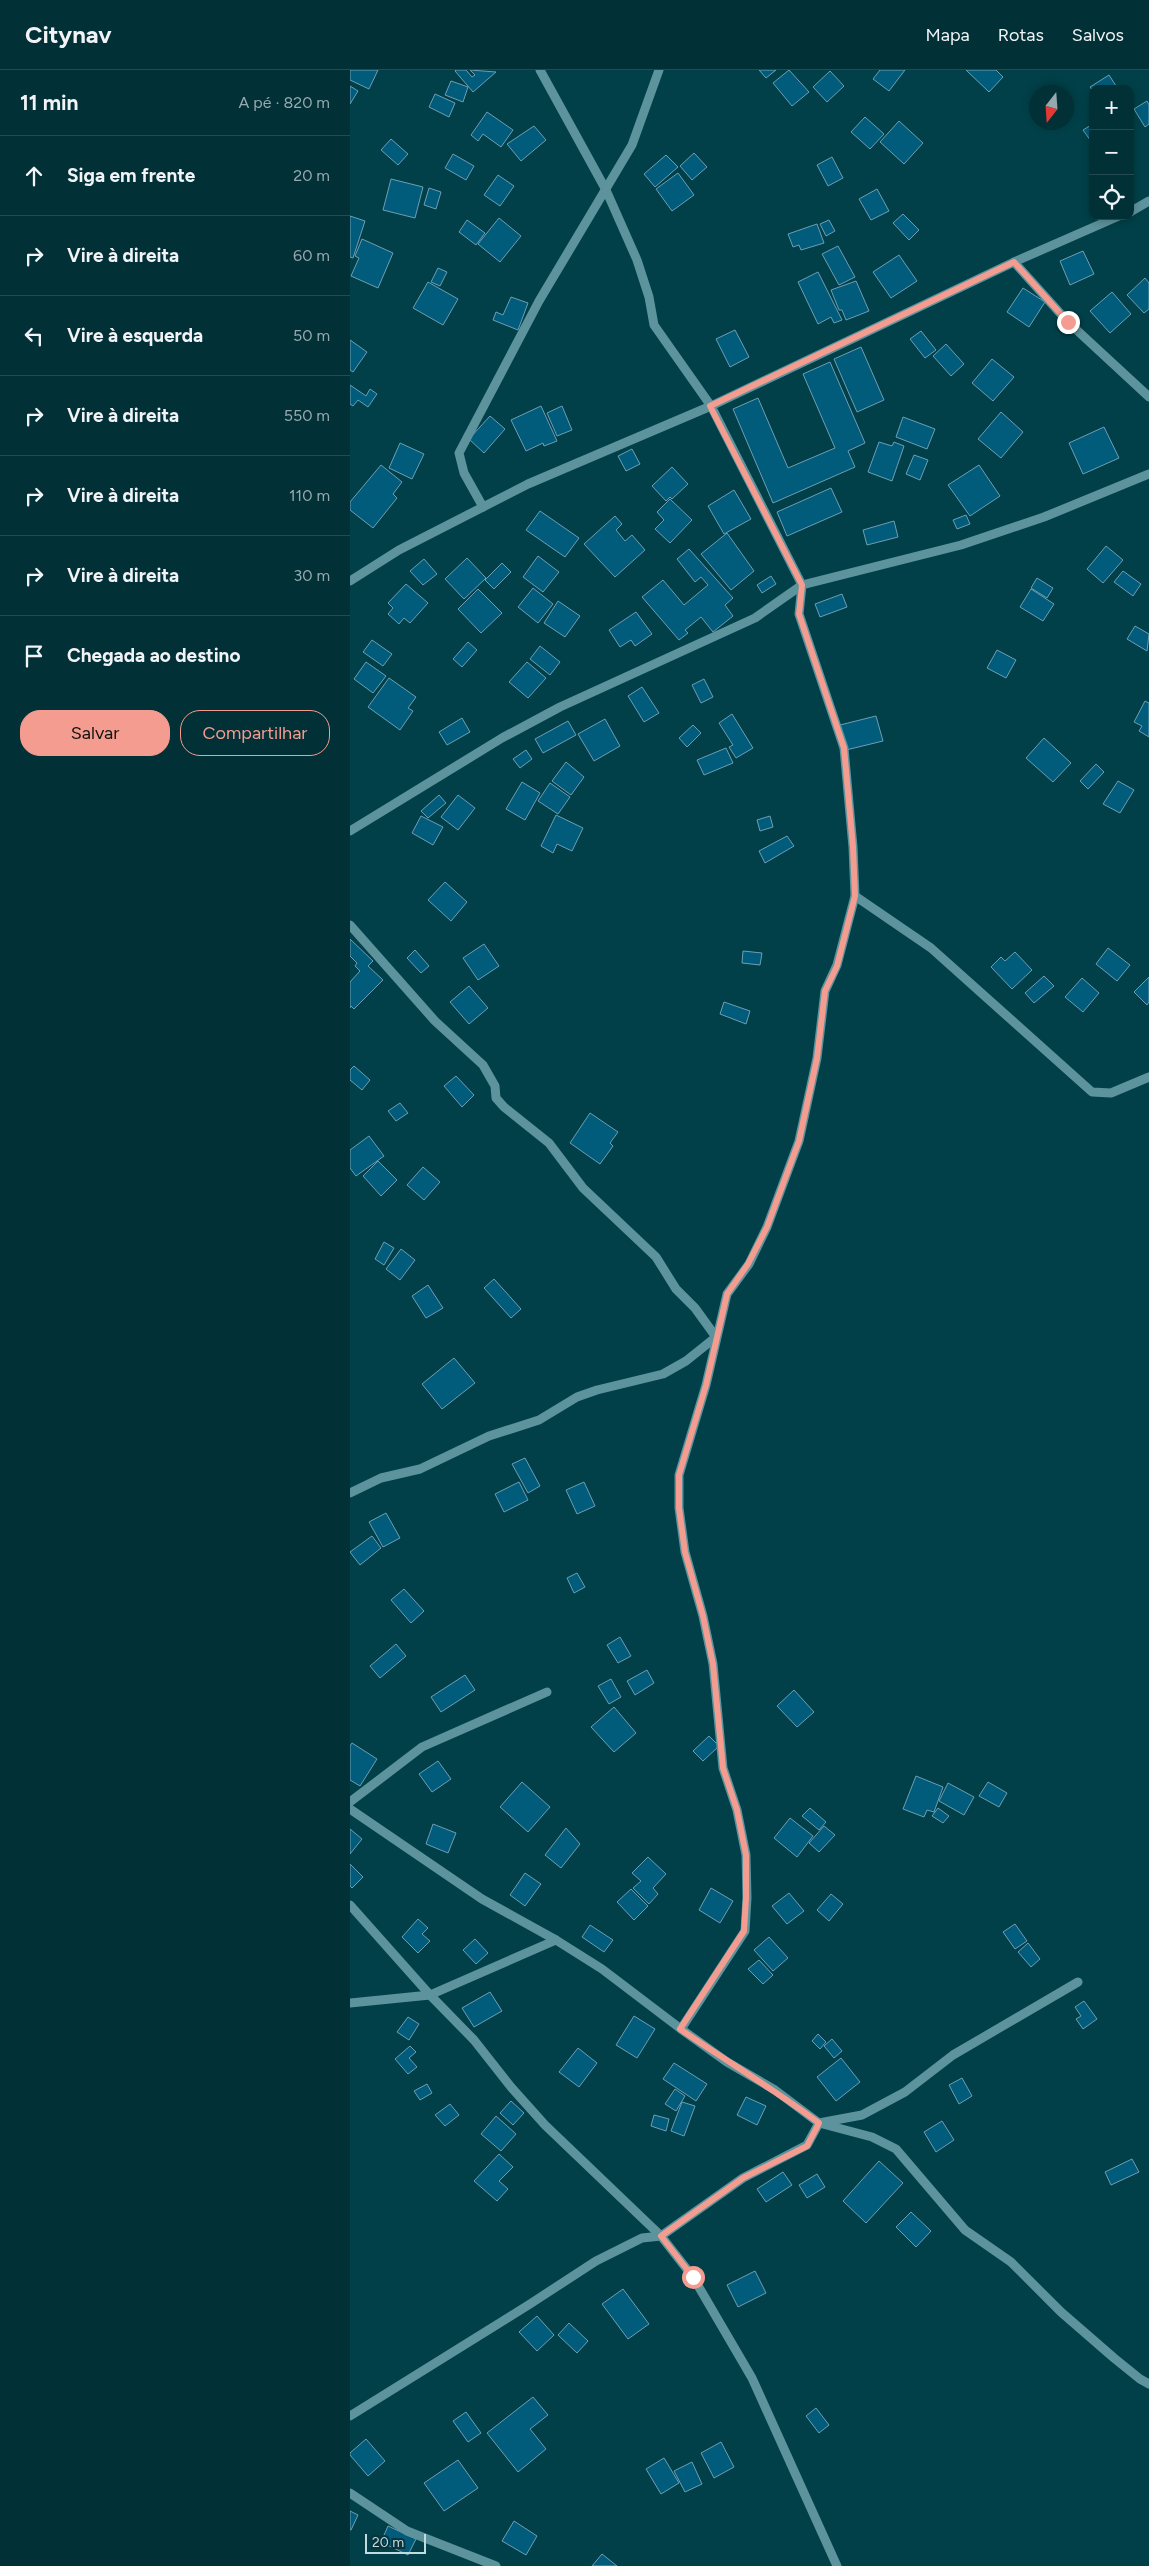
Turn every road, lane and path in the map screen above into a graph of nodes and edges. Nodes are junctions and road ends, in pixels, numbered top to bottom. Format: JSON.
{"nodes":[{"id":1,"x":540,"y":70,"type":"edge"},
{"id":2,"x":660,"y":70,"type":"edge"},
{"id":3,"x":606,"y":190,"type":"junction"},
{"id":4,"x":1149,"y":201,"type":"edge"},
{"id":5,"x":1134,"y":210,"type":"edge"},
{"id":6,"x":1110,"y":220,"type":"edge"},
{"id":7,"x":1014,"y":262,"type":"junction"},
{"id":8,"x":1149,"y":397,"type":"edge"},
{"id":9,"x":710,"y":406,"type":"junction"},
{"id":10,"x":1149,"y":474,"type":"edge"},
{"id":11,"x":483,"y":507,"type":"junction"},
{"id":12,"x":350,"y":581,"type":"edge"},
{"id":13,"x":802,"y":585,"type":"junction"},
{"id":14,"x":350,"y":831,"type":"edge"},
{"id":15,"x":855,"y":896,"type":"junction"},
{"id":16,"x":350,"y":925,"type":"edge"},
{"id":17,"x":1149,"y":1077,"type":"edge"},
{"id":18,"x":716,"y":1337,"type":"junction"},
{"id":19,"x":350,"y":1493,"type":"edge"},
{"id":20,"x":547,"y":1692,"type":"dead end"},
{"id":21,"x":350,"y":1802,"type":"edge"},
{"id":22,"x":350,"y":1809,"type":"edge"},
{"id":23,"x":350,"y":1905,"type":"edge"},
{"id":24,"x":556,"y":1940,"type":"junction"},
{"id":25,"x":1078,"y":1982,"type":"dead end"},
{"id":26,"x":430,"y":1995,"type":"junction"},
{"id":27,"x":350,"y":2003,"type":"edge"},
{"id":28,"x":680,"y":2029,"type":"junction"},
{"id":29,"x":819,"y":2123,"type":"junction"},
{"id":30,"x":661,"y":2236,"type":"junction"},
{"id":31,"x":1149,"y":2384,"type":"edge"},
{"id":32,"x":350,"y":2416,"type":"edge"},
{"id":33,"x":350,"y":2493,"type":"edge"},
{"id":34,"x":496,"y":2566,"type":"edge"},
{"id":35,"x":837,"y":2566,"type":"edge"}],
"edges":[{"from":1,"to":3,"type":"street"},
{"from":2,"to":3,"type":"street"},
{"from":3,"to":9,"type":"street"},
{"from":3,"to":11,"type":"street"},
{"from":4,"to":5,"type":"street"},
{"from":6,"to":7,"type":"street"},
{"from":7,"to":8,"type":"street"},
{"from":7,"to":9,"type":"street"},
{"from":9,"to":11,"type":"street"},
{"from":9,"to":13,"type":"street"},
{"from":10,"to":13,"type":"street"},
{"from":11,"to":12,"type":"street"},
{"from":13,"to":14,"type":"street"},
{"from":13,"to":15,"type":"street"},
{"from":15,"to":17,"type":"street"},
{"from":15,"to":18,"type":"street"},
{"from":16,"to":18,"type":"street"},
{"from":18,"to":19,"type":"street"},
{"from":18,"to":28,"type":"street"},
{"from":20,"to":21,"type":"street"},
{"from":22,"to":24,"type":"street"},
{"from":23,"to":26,"type":"street"},
{"from":24,"to":26,"type":"street"},
{"from":24,"to":28,"type":"street"},
{"from":25,"to":29,"type":"street"},
{"from":26,"to":27,"type":"street"},
{"from":26,"to":30,"type":"street"},
{"from":28,"to":29,"type":"street"},
{"from":29,"to":30,"type":"street"},
{"from":29,"to":31,"type":"street"},
{"from":30,"to":32,"type":"street"},
{"from":30,"to":35,"type":"street"},
{"from":33,"to":34,"type":"street"}]}
